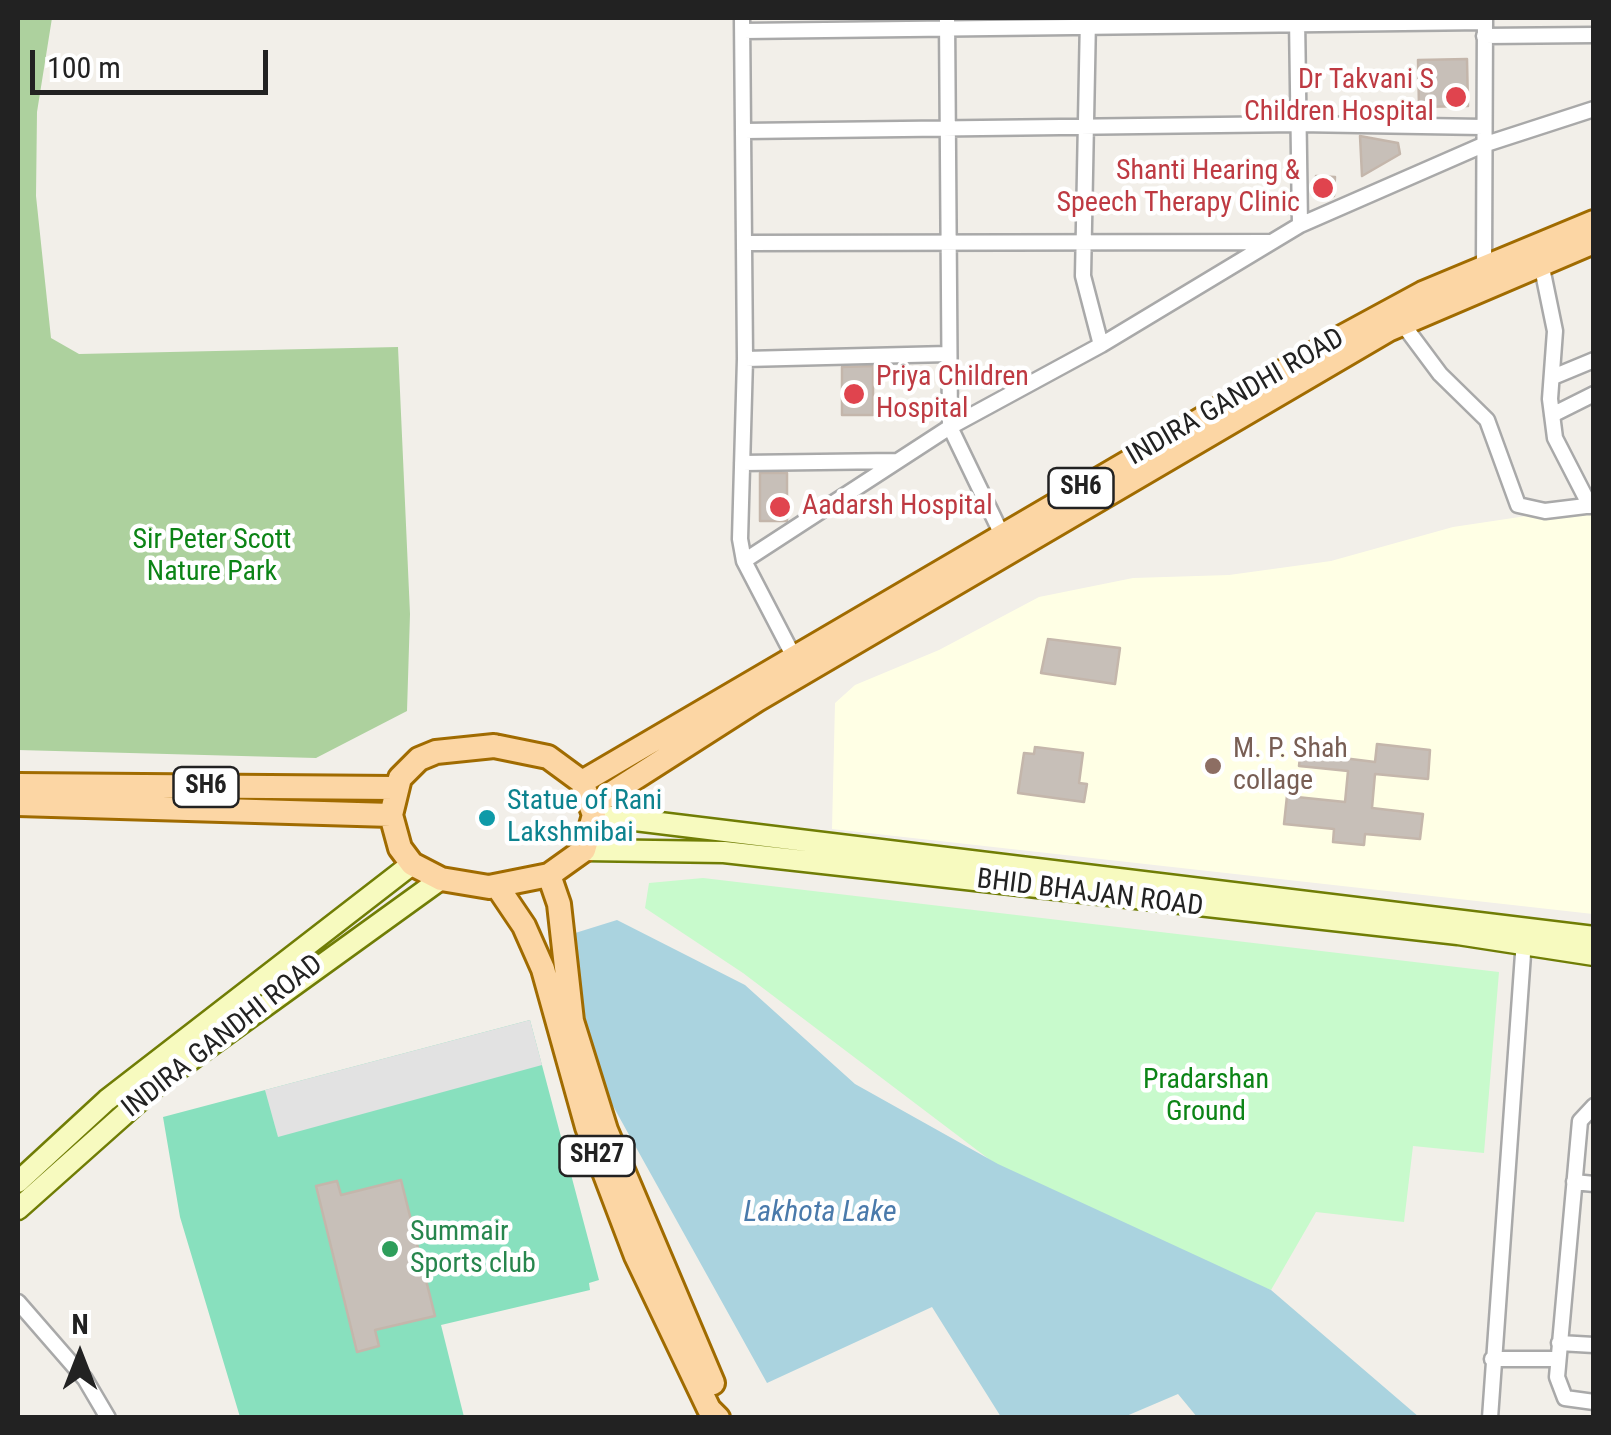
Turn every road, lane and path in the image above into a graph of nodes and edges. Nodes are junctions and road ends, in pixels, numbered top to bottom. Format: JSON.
{"nodes":[{"id":1,"x":1088,"y":21,"type":"edge"},
{"id":2,"x":1297,"y":21,"type":"edge"},
{"id":3,"x":947,"y":22,"type":"edge"},
{"id":4,"x":743,"y":24,"type":"edge"},
{"id":5,"x":1485,"y":25,"type":"edge"},
{"id":6,"x":1594,"y":36,"type":"edge"},
{"id":7,"x":1594,"y":109,"type":"edge"},
{"id":8,"x":1298,"y":124,"type":"junction"},
{"id":9,"x":1483,"y":127,"type":"junction"},
{"id":10,"x":1083,"y":128,"type":"junction"},
{"id":11,"x":744,"y":131,"type":"junction"},
{"id":12,"x":947,"y":131,"type":"junction"},
{"id":13,"x":1483,"y":145,"type":"junction"},
{"id":14,"x":1594,"y":222,"type":"edge"},
{"id":15,"x":1300,"y":226,"type":"junction"},
{"id":16,"x":946,"y":242,"type":"junction"},
{"id":17,"x":1083,"y":242,"type":"junction"},
{"id":18,"x":1269,"y":242,"type":"junction"},
{"id":19,"x":1594,"y":242,"type":"edge"},
{"id":20,"x":745,"y":243,"type":"junction"},
{"id":21,"x":1541,"y":264,"type":"junction"},
{"id":22,"x":1484,"y":266,"type":"junction"},
{"id":23,"x":1402,"y":324,"type":"junction"},
{"id":24,"x":1101,"y":345,"type":"junction"},
{"id":25,"x":948,"y":354,"type":"junction"},
{"id":26,"x":745,"y":358,"type":"junction"},
{"id":27,"x":1594,"y":360,"type":"edge"},
{"id":28,"x":1552,"y":377,"type":"junction"},
{"id":29,"x":1594,"y":394,"type":"edge"},
{"id":30,"x":1552,"y":415,"type":"junction"},
{"id":31,"x":950,"y":428,"type":"junction"},
{"id":32,"x":900,"y":461,"type":"junction"},
{"id":33,"x":742,"y":462,"type":"junction"},
{"id":34,"x":1592,"y":506,"type":"edge"},
{"id":35,"x":1005,"y":542,"type":"junction"},
{"id":36,"x":744,"y":561,"type":"junction"},
{"id":37,"x":795,"y":659,"type":"junction"},
{"id":38,"x":582,"y":782,"type":"junction"},
{"id":39,"x":18,"y":784,"type":"edge"},
{"id":40,"x":395,"y":788,"type":"junction"},
{"id":41,"x":18,"y":804,"type":"edge"},
{"id":42,"x":593,"y":810,"type":"junction"},
{"id":43,"x":391,"y":815,"type":"junction"},
{"id":44,"x":584,"y":850,"type":"junction"},
{"id":45,"x":412,"y":864,"type":"junction"},
{"id":46,"x":550,"y":875,"type":"junction"},
{"id":47,"x":441,"y":879,"type":"junction"},
{"id":48,"x":497,"y":886,"type":"junction"},
{"id":49,"x":1525,"y":935,"type":"junction"},
{"id":50,"x":1594,"y":938,"type":"edge"},
{"id":51,"x":1594,"y":955,"type":"edge"},
{"id":52,"x":1594,"y":1106,"type":"edge"},
{"id":53,"x":18,"y":1182,"type":"edge"},
{"id":54,"x":1574,"y":1182,"type":"junction"},
{"id":55,"x":1594,"y":1184,"type":"edge"},
{"id":56,"x":18,"y":1209,"type":"edge"},
{"id":57,"x":18,"y":1302,"type":"edge"},
{"id":58,"x":1594,"y":1345,"type":"edge"},
{"id":59,"x":1559,"y":1351,"type":"junction"},
{"id":60,"x":1492,"y":1359,"type":"junction"},
{"id":61,"x":1594,"y":1402,"type":"edge"},
{"id":62,"x":710,"y":1415,"type":"edge"},
{"id":63,"x":108,"y":1418,"type":"edge"},
{"id":64,"x":1490,"y":1418,"type":"edge"}],
"edges":[{"from":1,"to":2,"type":"street"},
{"from":1,"to":3,"type":"street"},
{"from":1,"to":10,"type":"street"},
{"from":2,"to":5,"type":"street"},
{"from":2,"to":8,"type":"street"},
{"from":3,"to":4,"type":"street"},
{"from":3,"to":12,"type":"street"},
{"from":4,"to":11,"type":"street"},
{"from":5,"to":6,"type":"street"},
{"from":5,"to":9,"type":"street"},
{"from":7,"to":13,"type":"street"},
{"from":8,"to":9,"type":"street"},
{"from":8,"to":10,"type":"street"},
{"from":8,"to":15,"type":"street"},
{"from":9,"to":13,"type":"street"},
{"from":10,"to":12,"type":"street"},
{"from":10,"to":17,"type":"street"},
{"from":11,"to":12,"type":"street"},
{"from":11,"to":20,"type":"street"},
{"from":12,"to":16,"type":"street"},
{"from":13,"to":15,"type":"street"},
{"from":13,"to":22,"type":"street"},
{"from":14,"to":22,"type":"main road","name":"INDIRA GANDHI ROAD","number":"SH6"},
{"from":15,"to":18,"type":"street"},
{"from":16,"to":17,"type":"street"},
{"from":16,"to":20,"type":"street"},
{"from":16,"to":25,"type":"street"},
{"from":17,"to":18,"type":"street"},
{"from":17,"to":24,"type":"street"},
{"from":18,"to":24,"type":"street"},
{"from":19,"to":21,"type":"main road","name":"INDIRA GANDHI ROAD","number":"SH6"},
{"from":20,"to":26,"type":"street"},
{"from":21,"to":23,"type":"main road","name":"INDIRA GANDHI ROAD","number":"SH6"},
{"from":21,"to":28,"type":"street"},
{"from":22,"to":35,"type":"main road","name":"INDIRA GANDHI ROAD","number":"SH6"},
{"from":23,"to":34,"type":"street"},
{"from":23,"to":35,"type":"main road","name":"INDIRA GANDHI ROAD","number":"SH6"},
{"from":24,"to":31,"type":"street"},
{"from":25,"to":26,"type":"street"},
{"from":25,"to":31,"type":"street"},
{"from":26,"to":33,"type":"street"},
{"from":27,"to":28,"type":"street"},
{"from":28,"to":30,"type":"street"},
{"from":29,"to":30,"type":"street"},
{"from":30,"to":34,"type":"street"},
{"from":31,"to":32,"type":"street"},
{"from":31,"to":35,"type":"street"},
{"from":32,"to":33,"type":"street"},
{"from":32,"to":36,"type":"street"},
{"from":33,"to":36,"type":"street"},
{"from":35,"to":37,"type":"main road","name":"INDIRA GANDHI ROAD","number":"SH6"},
{"from":35,"to":42,"type":"main road","name":"INDIRA GANDHI ROAD","number":"SH6"},
{"from":36,"to":37,"type":"street"},
{"from":37,"to":38,"type":"main road","name":"INDIRA GANDHI ROAD","number":"SH6"},
{"from":38,"to":40,"type":"main road"},
{"from":38,"to":42,"type":"main road"},
{"from":39,"to":40,"type":"main road","number":"SH6"},
{"from":40,"to":43,"type":"main road"},
{"from":41,"to":43,"type":"main road","number":"SH6"},
{"from":42,"to":44,"type":"main road"},
{"from":42,"to":49,"type":"main road","name":"BHID BHAJAN ROAD"},
{"from":43,"to":45,"type":"main road"},
{"from":44,"to":46,"type":"main road"},
{"from":44,"to":49,"type":"main road","name":"BHID BHAJAN ROAD"},
{"from":45,"to":47,"type":"main road"},
{"from":45,"to":53,"type":"main road","name":"INDIRA GANDHI ROAD"},
{"from":46,"to":48,"type":"main road"},
{"from":46,"to":62,"type":"main road","number":"SH27"},
{"from":47,"to":48,"type":"main road"},
{"from":47,"to":56,"type":"main road","name":"INDIRA GANDHI ROAD"},
{"from":48,"to":62,"type":"main road","number":"SH27"},
{"from":49,"to":50,"type":"main road","name":"BHID BHAJAN ROAD"},
{"from":49,"to":51,"type":"main road","name":"BHID BHAJAN ROAD"},
{"from":49,"to":60,"type":"street"},
{"from":52,"to":54,"type":"street"},
{"from":54,"to":55,"type":"street"},
{"from":54,"to":59,"type":"street"},
{"from":57,"to":63,"type":"street"},
{"from":58,"to":59,"type":"street"},
{"from":59,"to":60,"type":"street"},
{"from":59,"to":61,"type":"street"},
{"from":60,"to":64,"type":"street"}]}
